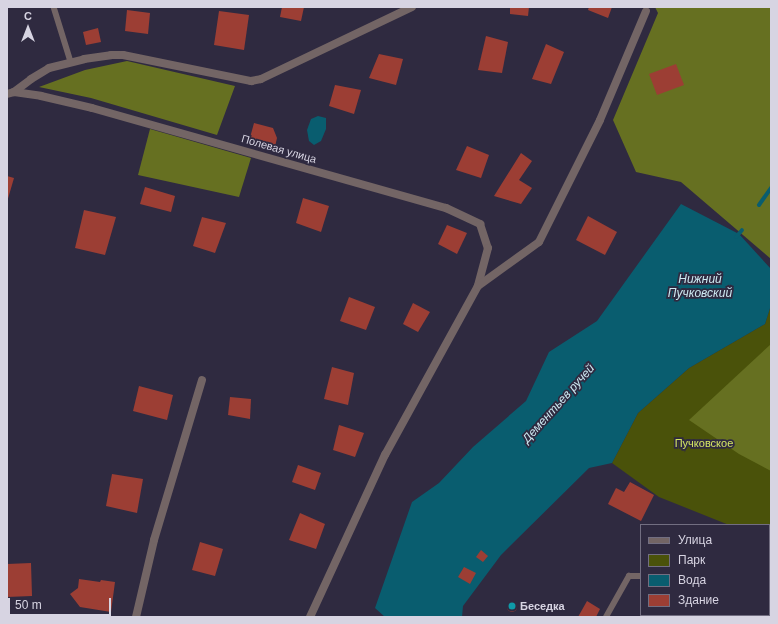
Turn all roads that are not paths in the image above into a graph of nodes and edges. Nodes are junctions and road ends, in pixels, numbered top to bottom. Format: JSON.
{"nodes":[{"id":1,"x":54,"y":7,"type":"edge"},
{"id":2,"x":412,"y":7,"type":"edge"},
{"id":3,"x":646,"y":11,"type":"dead end"},
{"id":4,"x":70,"y":62,"type":"junction"},
{"id":5,"x":10,"y":93,"type":"edge"},
{"id":6,"x":478,"y":286,"type":"junction"},
{"id":7,"x":202,"y":380,"type":"dead end"},
{"id":8,"x":640,"y":576,"type":"edge"},
{"id":9,"x":136,"y":617,"type":"edge"},
{"id":10,"x":310,"y":617,"type":"edge"},
{"id":11,"x":606,"y":617,"type":"edge"}],
"edges":[{"from":1,"to":4,"type":"lane"},
{"from":2,"to":4,"type":"street"},
{"from":3,"to":6,"type":"street"},
{"from":4,"to":5,"type":"street"},
{"from":5,"to":6,"type":"street","name":"Полевая улица"},
{"from":6,"to":10,"type":"street"},
{"from":7,"to":9,"type":"street"},
{"from":8,"to":11,"type":"lane"}]}
